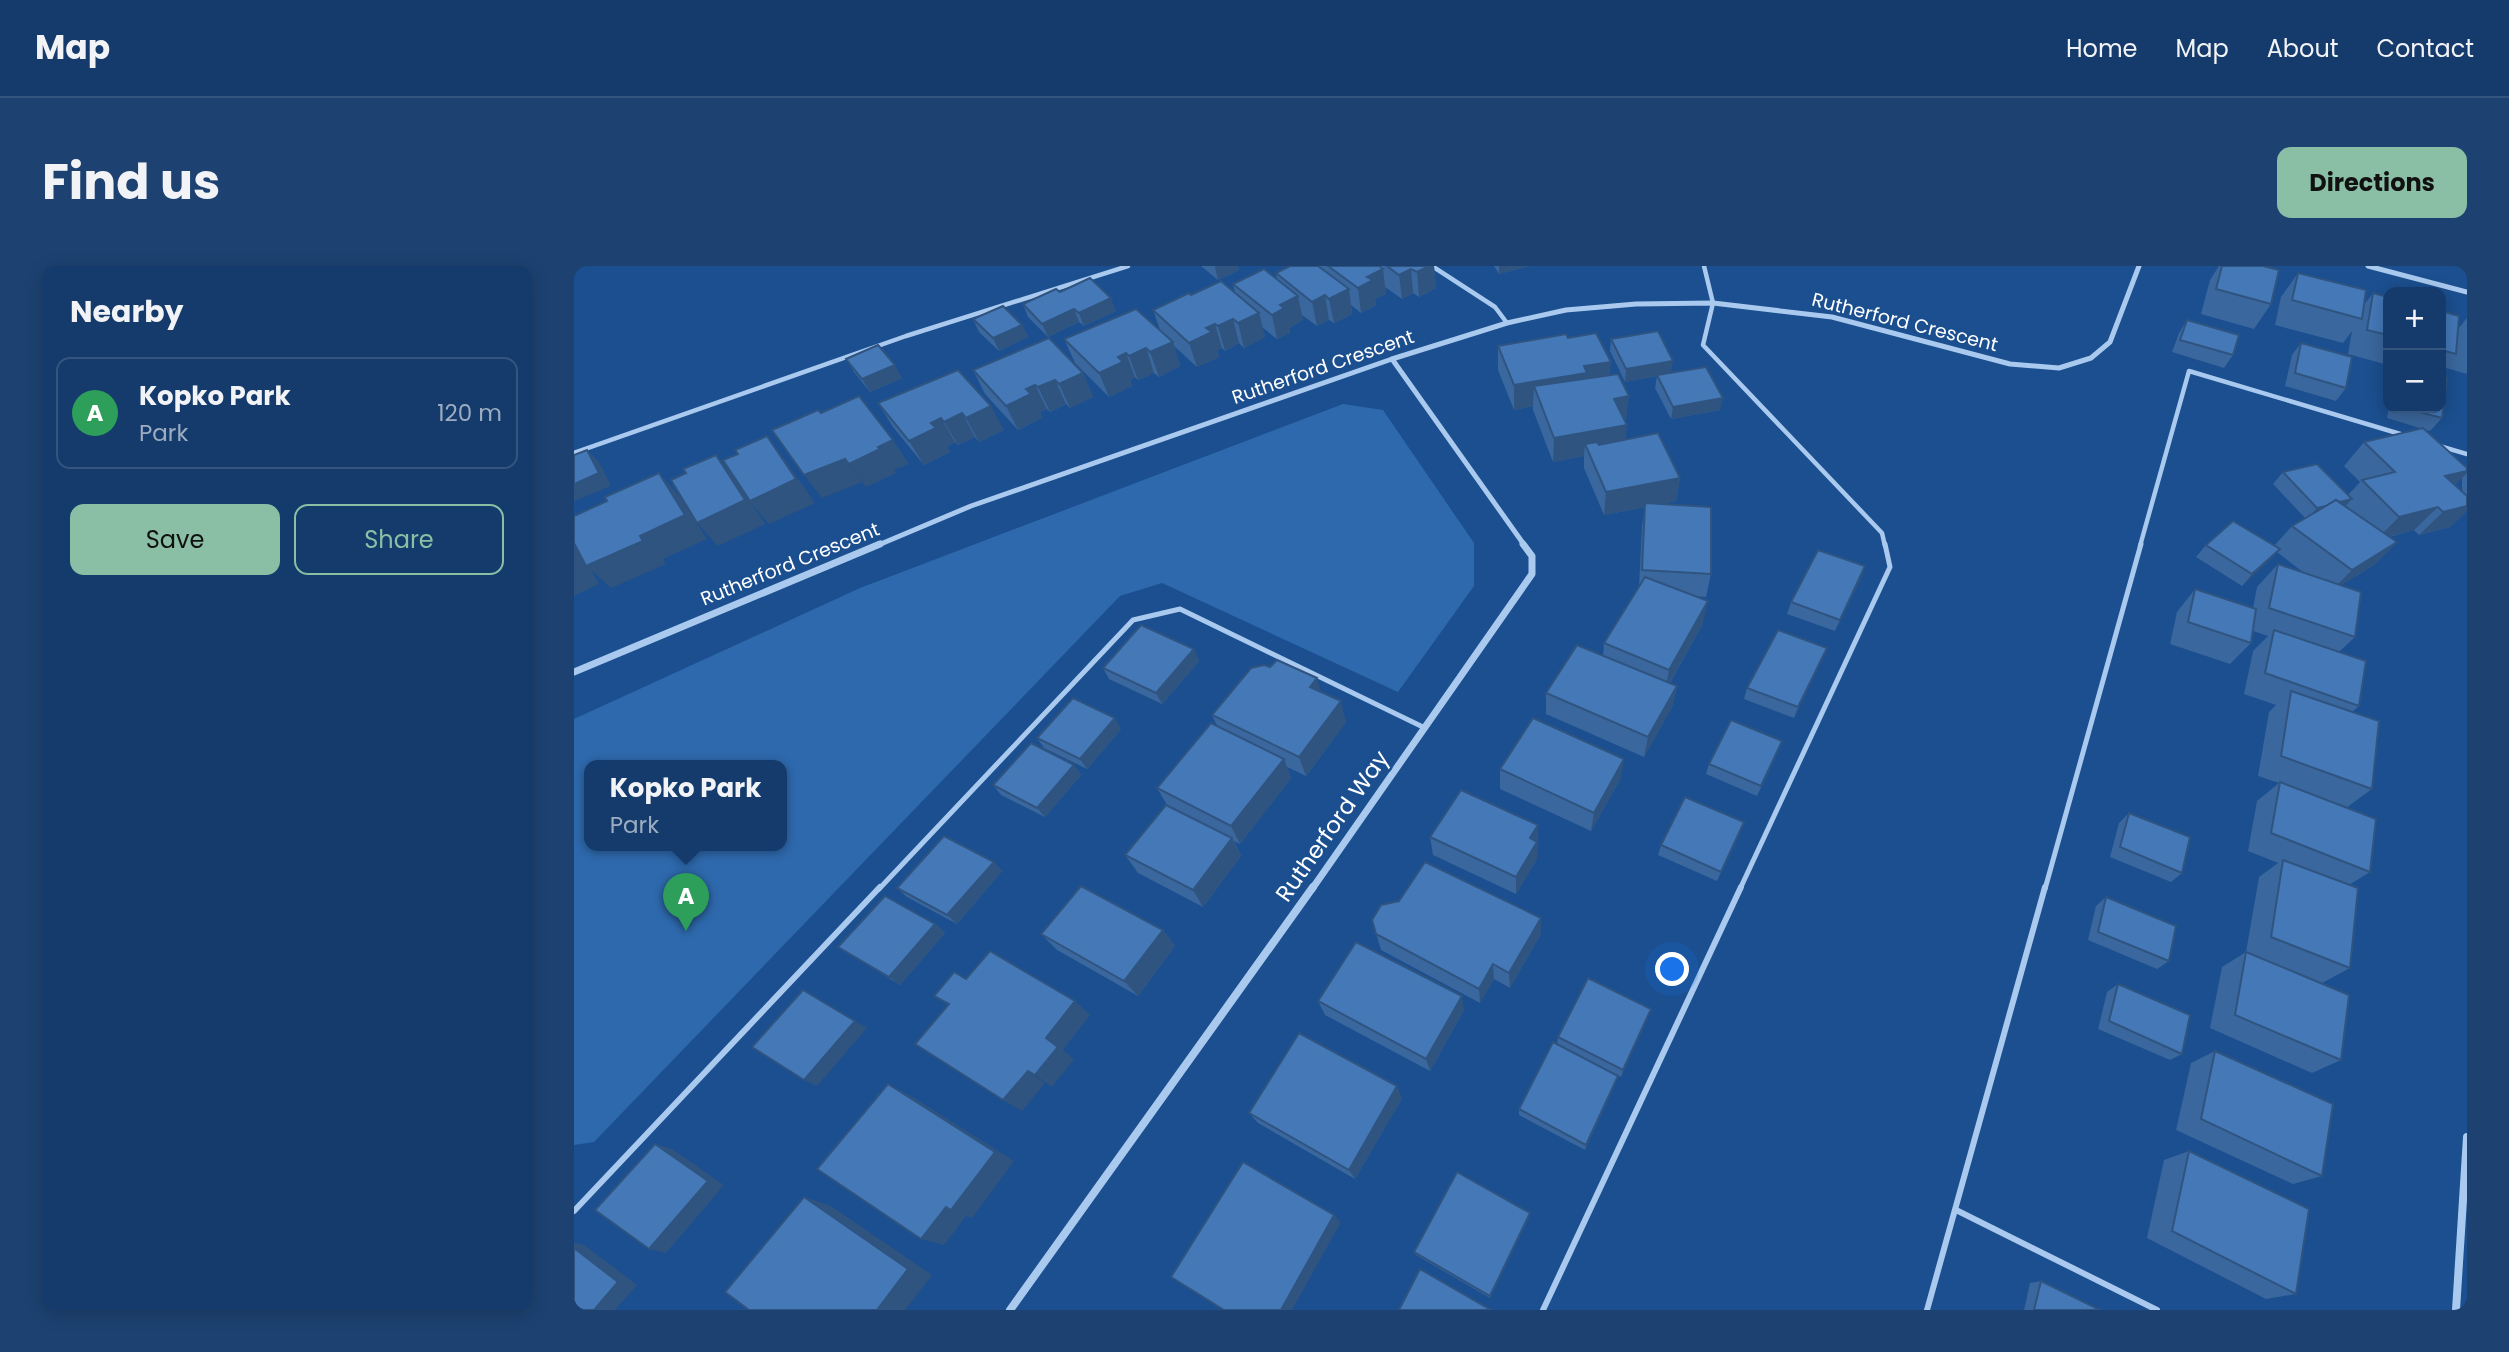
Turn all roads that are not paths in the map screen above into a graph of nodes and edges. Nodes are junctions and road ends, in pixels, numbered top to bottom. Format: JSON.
{"nodes":[{"id":1,"x":1128,"y":266,"type":"edge"},
{"id":2,"x":1432,"y":266,"type":"edge"},
{"id":3,"x":1704,"y":266,"type":"edge"},
{"id":4,"x":2139,"y":266,"type":"edge"},
{"id":5,"x":2368,"y":266,"type":"edge"},
{"id":6,"x":2467,"y":292,"type":"edge"},
{"id":7,"x":1713,"y":303,"type":"junction"},
{"id":8,"x":1507,"y":323,"type":"junction"},
{"id":9,"x":1392,"y":359,"type":"junction"},
{"id":10,"x":2414,"y":438,"type":"edge"},
{"id":11,"x":2427,"y":442,"type":"edge"},
{"id":12,"x":574,"y":453,"type":"edge"},
{"id":13,"x":2467,"y":454,"type":"edge"},
{"id":14,"x":574,"y":673,"type":"edge"},
{"id":15,"x":1425,"y":728,"type":"junction"},
{"id":16,"x":2467,"y":1137,"type":"edge"},
{"id":17,"x":1956,"y":1210,"type":"junction"},
{"id":18,"x":574,"y":1211,"type":"edge"},
{"id":19,"x":1010,"y":1310,"type":"edge"},
{"id":20,"x":1543,"y":1310,"type":"edge"},
{"id":21,"x":1927,"y":1310,"type":"edge"},
{"id":22,"x":2157,"y":1310,"type":"edge"},
{"id":23,"x":2456,"y":1310,"type":"edge"}],
"edges":[{"from":1,"to":12,"type":"lane"},
{"from":2,"to":8,"type":"lane"},
{"from":3,"to":7,"type":"lane"},
{"from":4,"to":7,"type":"street","name":"Rutherford Crescent"},
{"from":5,"to":6,"type":"street"},
{"from":7,"to":8,"type":"street","name":"Rutherford Crescent"},
{"from":7,"to":20,"type":"lane"},
{"from":8,"to":9,"type":"street","name":"Rutherford Crescent"},
{"from":9,"to":14,"type":"street","name":"Rutherford Crescent"},
{"from":9,"to":15,"type":"street","name":"Rutherford Way"},
{"from":10,"to":17,"type":"lane"},
{"from":11,"to":13,"type":"lane"},
{"from":15,"to":18,"type":"lane"},
{"from":15,"to":19,"type":"street","name":"Rutherford Way"},
{"from":16,"to":23,"type":"street"},
{"from":17,"to":21,"type":"lane"},
{"from":17,"to":22,"type":"lane"}]}
